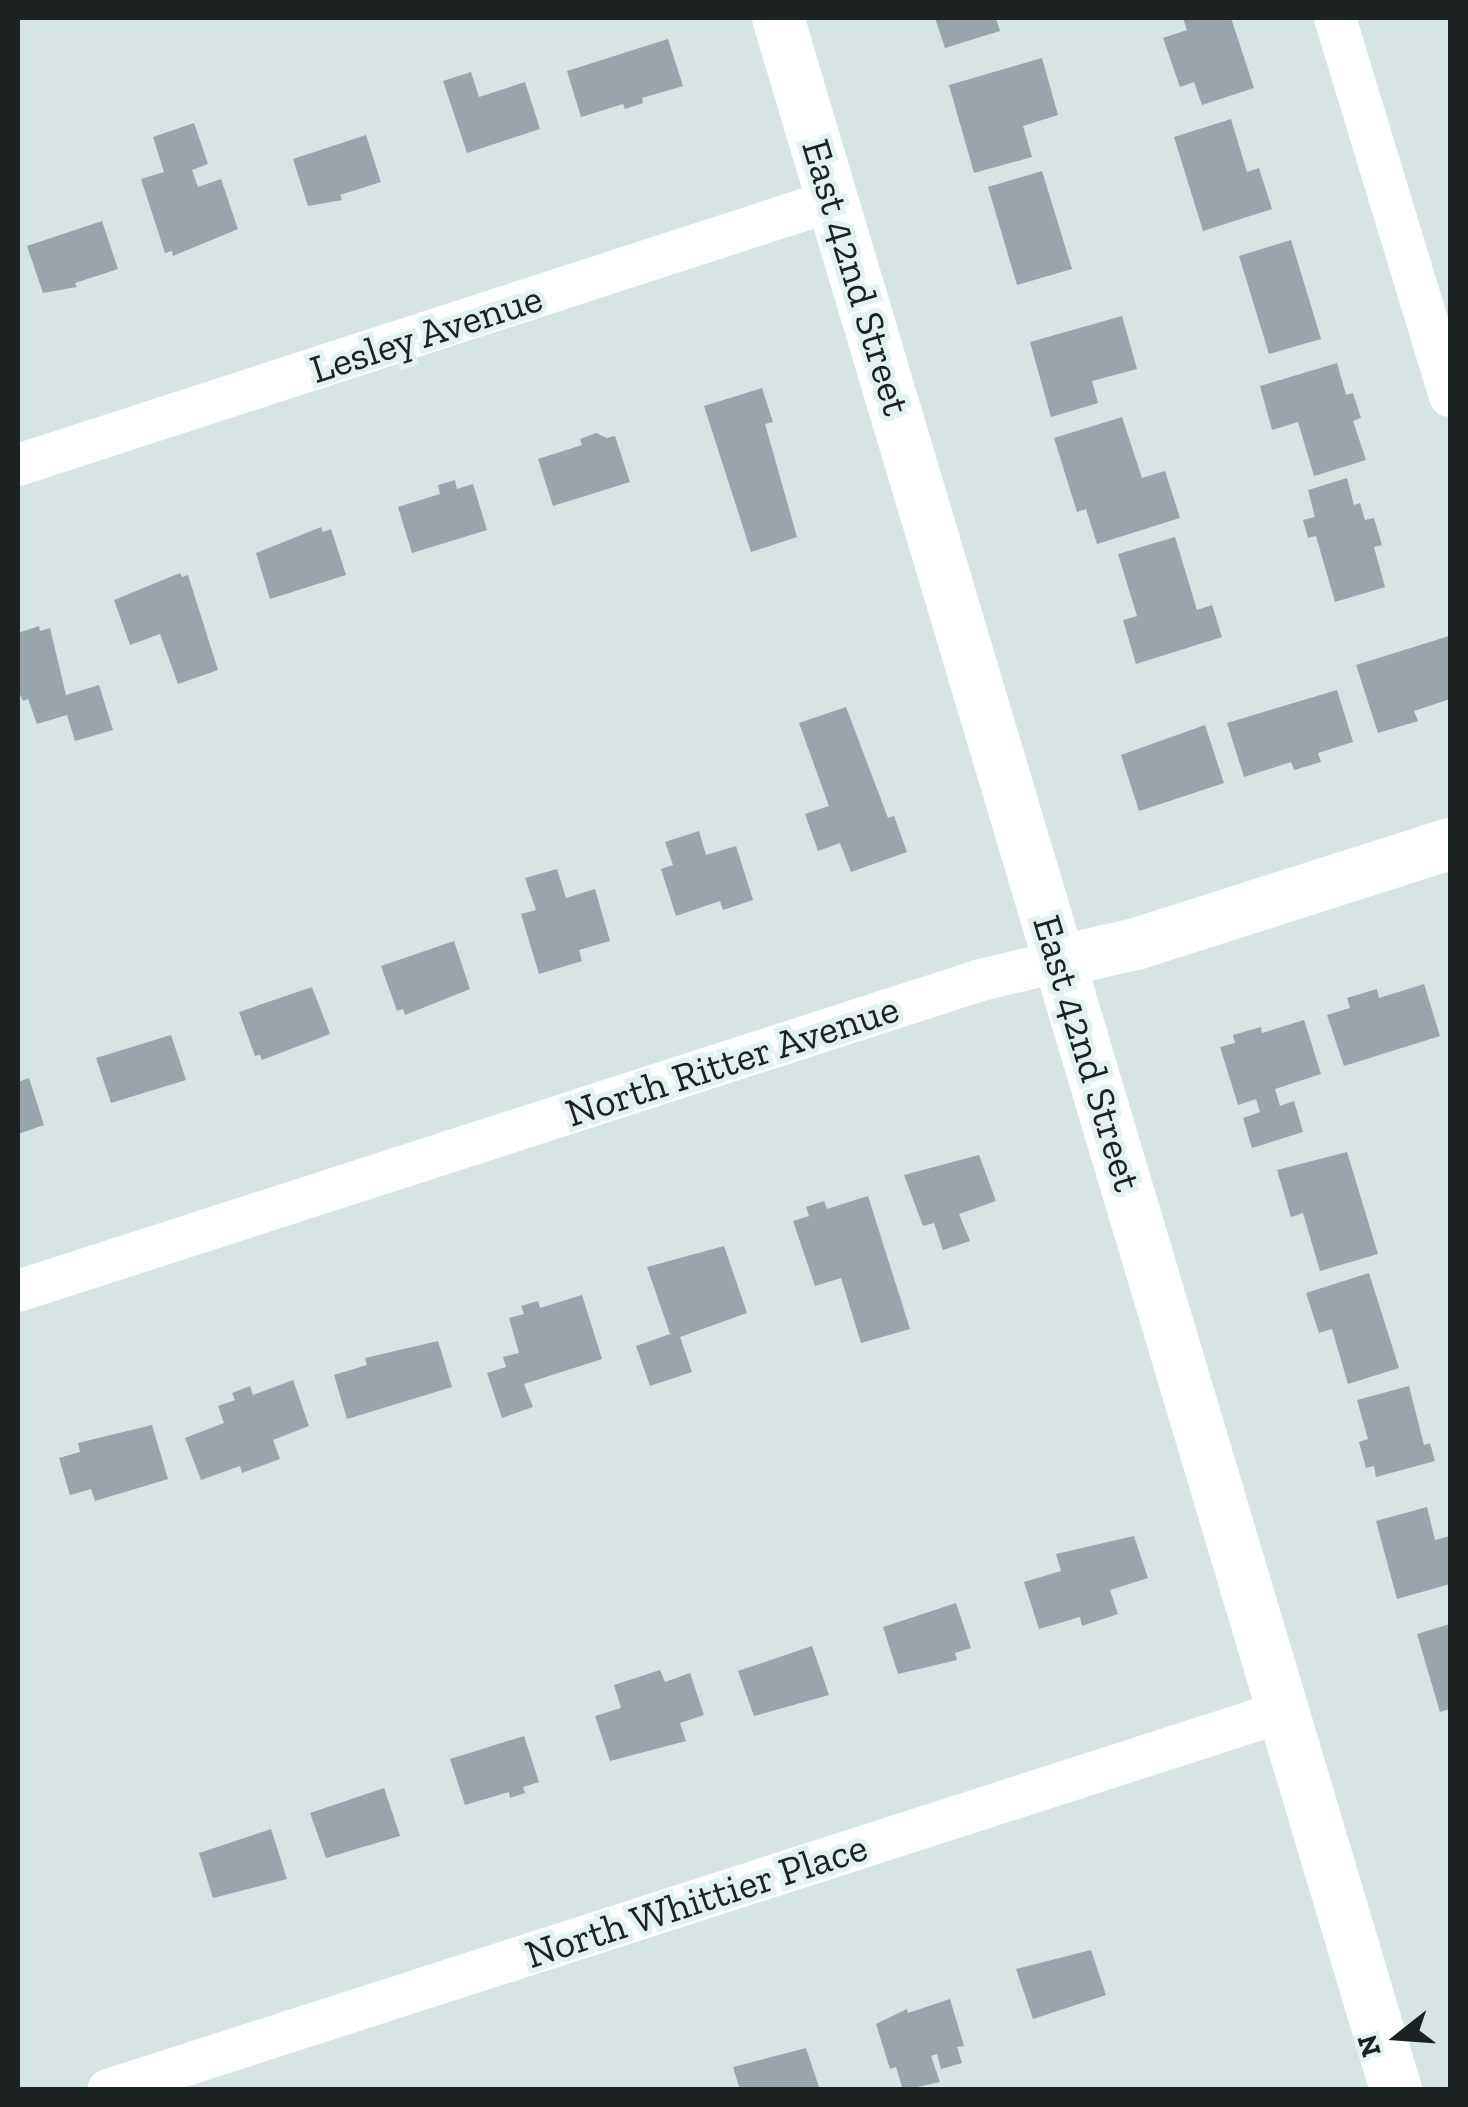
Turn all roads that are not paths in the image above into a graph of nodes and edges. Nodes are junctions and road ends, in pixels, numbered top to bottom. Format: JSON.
{"nodes":[{"id":1,"x":778,"y":18,"type":"edge"},
{"id":2,"x":1334,"y":18,"type":"edge"},
{"id":3,"x":834,"y":200,"type":"junction"},
{"id":4,"x":1450,"y":396,"type":"edge"},
{"id":5,"x":18,"y":465,"type":"edge"},
{"id":6,"x":1450,"y":844,"type":"edge"},
{"id":7,"x":1061,"y":961,"type":"junction"},
{"id":8,"x":18,"y":1291,"type":"edge"},
{"id":9,"x":1285,"y":1711,"type":"junction"},
{"id":10,"x":108,"y":2090,"type":"edge"},
{"id":11,"x":1396,"y":2090,"type":"edge"}],
"edges":[{"from":1,"to":3,"type":"street","name":"East 42nd Street"},
{"from":2,"to":4,"type":"street"},
{"from":3,"to":5,"type":"street","name":"Lesley Avenue"},
{"from":3,"to":7,"type":"street","name":"East 42nd Street"},
{"from":6,"to":7,"type":"street","name":"North Ritter Avenue"},
{"from":7,"to":8,"type":"street","name":"North Ritter Avenue"},
{"from":7,"to":9,"type":"street","name":"East 42nd Street"},
{"from":9,"to":10,"type":"street","name":"North Whittier Place"},
{"from":9,"to":11,"type":"street","name":"East 42nd Street"}]}
